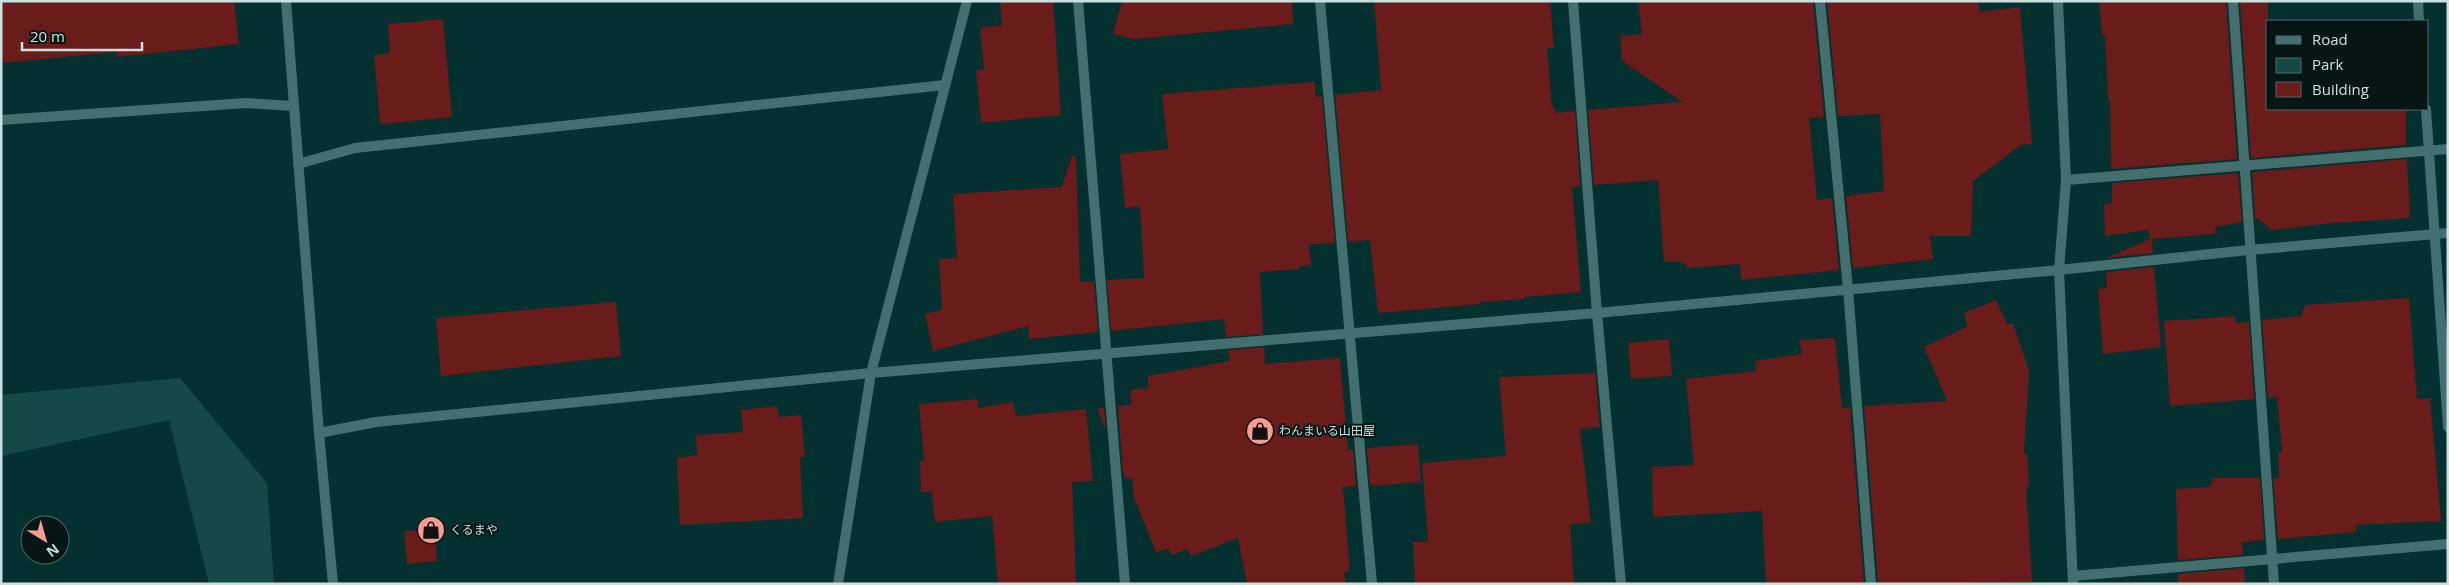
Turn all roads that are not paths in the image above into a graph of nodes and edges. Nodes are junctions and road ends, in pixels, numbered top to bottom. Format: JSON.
{"nodes":[{"id":1,"x":286,"y":1,"type":"edge"},
{"id":2,"x":968,"y":1,"type":"edge"},
{"id":3,"x":1078,"y":1,"type":"edge"},
{"id":4,"x":1320,"y":1,"type":"edge"},
{"id":5,"x":1573,"y":1,"type":"edge"},
{"id":6,"x":1820,"y":1,"type":"edge"},
{"id":7,"x":2058,"y":1,"type":"edge"},
{"id":8,"x":2233,"y":1,"type":"edge"},
{"id":9,"x":2418,"y":1,"type":"edge"},
{"id":10,"x":2419,"y":20,"type":"edge"},
{"id":11,"x":945,"y":85,"type":"junction"},
{"id":12,"x":293,"y":106,"type":"junction"},
{"id":13,"x":2426,"y":110,"type":"edge"},
{"id":14,"x":1,"y":120,"type":"edge"},
{"id":15,"x":2448,"y":149,"type":"edge"},
{"id":16,"x":2429,"y":150,"type":"junction"},
{"id":17,"x":298,"y":164,"type":"junction"},
{"id":18,"x":2243,"y":165,"type":"junction"},
{"id":19,"x":2066,"y":180,"type":"junction"},
{"id":20,"x":2448,"y":233,"type":"edge"},
{"id":21,"x":2436,"y":234,"type":"junction"},
{"id":22,"x":2249,"y":250,"type":"junction"},
{"id":23,"x":2059,"y":270,"type":"junction"},
{"id":24,"x":1848,"y":289,"type":"junction"},
{"id":25,"x":1597,"y":313,"type":"junction"},
{"id":26,"x":1351,"y":332,"type":"junction"},
{"id":27,"x":1106,"y":352,"type":"junction"},
{"id":28,"x":871,"y":373,"type":"junction"},
{"id":29,"x":2448,"y":427,"type":"edge"},
{"id":30,"x":319,"y":433,"type":"junction"},
{"id":31,"x":2448,"y":544,"type":"edge"},
{"id":32,"x":2273,"y":557,"type":"junction"},
{"id":33,"x":2073,"y":580,"type":"edge"},
{"id":34,"x":333,"y":584,"type":"edge"},
{"id":35,"x":838,"y":584,"type":"edge"},
{"id":36,"x":1125,"y":584,"type":"edge"},
{"id":37,"x":1372,"y":584,"type":"edge"},
{"id":38,"x":1622,"y":584,"type":"edge"},
{"id":39,"x":1871,"y":584,"type":"edge"},
{"id":40,"x":2274,"y":584,"type":"edge"}],
"edges":[{"from":1,"to":12,"type":"street"},
{"from":2,"to":11,"type":"street"},
{"from":3,"to":27,"type":"street"},
{"from":4,"to":26,"type":"street"},
{"from":5,"to":25,"type":"street"},
{"from":6,"to":24,"type":"street"},
{"from":7,"to":19,"type":"street"},
{"from":8,"to":18,"type":"street"},
{"from":9,"to":10,"type":"street"},
{"from":11,"to":17,"type":"street"},
{"from":11,"to":28,"type":"street"},
{"from":12,"to":14,"type":"street"},
{"from":12,"to":17,"type":"street"},
{"from":13,"to":16,"type":"street"},
{"from":15,"to":16,"type":"street"},
{"from":16,"to":18,"type":"street"},
{"from":16,"to":21,"type":"street"},
{"from":17,"to":30,"type":"street"},
{"from":18,"to":19,"type":"street"},
{"from":18,"to":22,"type":"street"},
{"from":19,"to":23,"type":"street"},
{"from":20,"to":21,"type":"street"},
{"from":21,"to":22,"type":"street"},
{"from":21,"to":29,"type":"street"},
{"from":22,"to":23,"type":"street"},
{"from":22,"to":32,"type":"street"},
{"from":23,"to":24,"type":"street"},
{"from":23,"to":33,"type":"street"},
{"from":24,"to":25,"type":"street"},
{"from":24,"to":39,"type":"street"},
{"from":25,"to":26,"type":"street"},
{"from":25,"to":38,"type":"street"},
{"from":26,"to":27,"type":"street"},
{"from":26,"to":37,"type":"street"},
{"from":27,"to":28,"type":"street"},
{"from":27,"to":36,"type":"street"},
{"from":28,"to":30,"type":"street"},
{"from":28,"to":35,"type":"street"},
{"from":30,"to":34,"type":"street"},
{"from":31,"to":32,"type":"street"},
{"from":32,"to":33,"type":"street"},
{"from":32,"to":40,"type":"street"}]}
